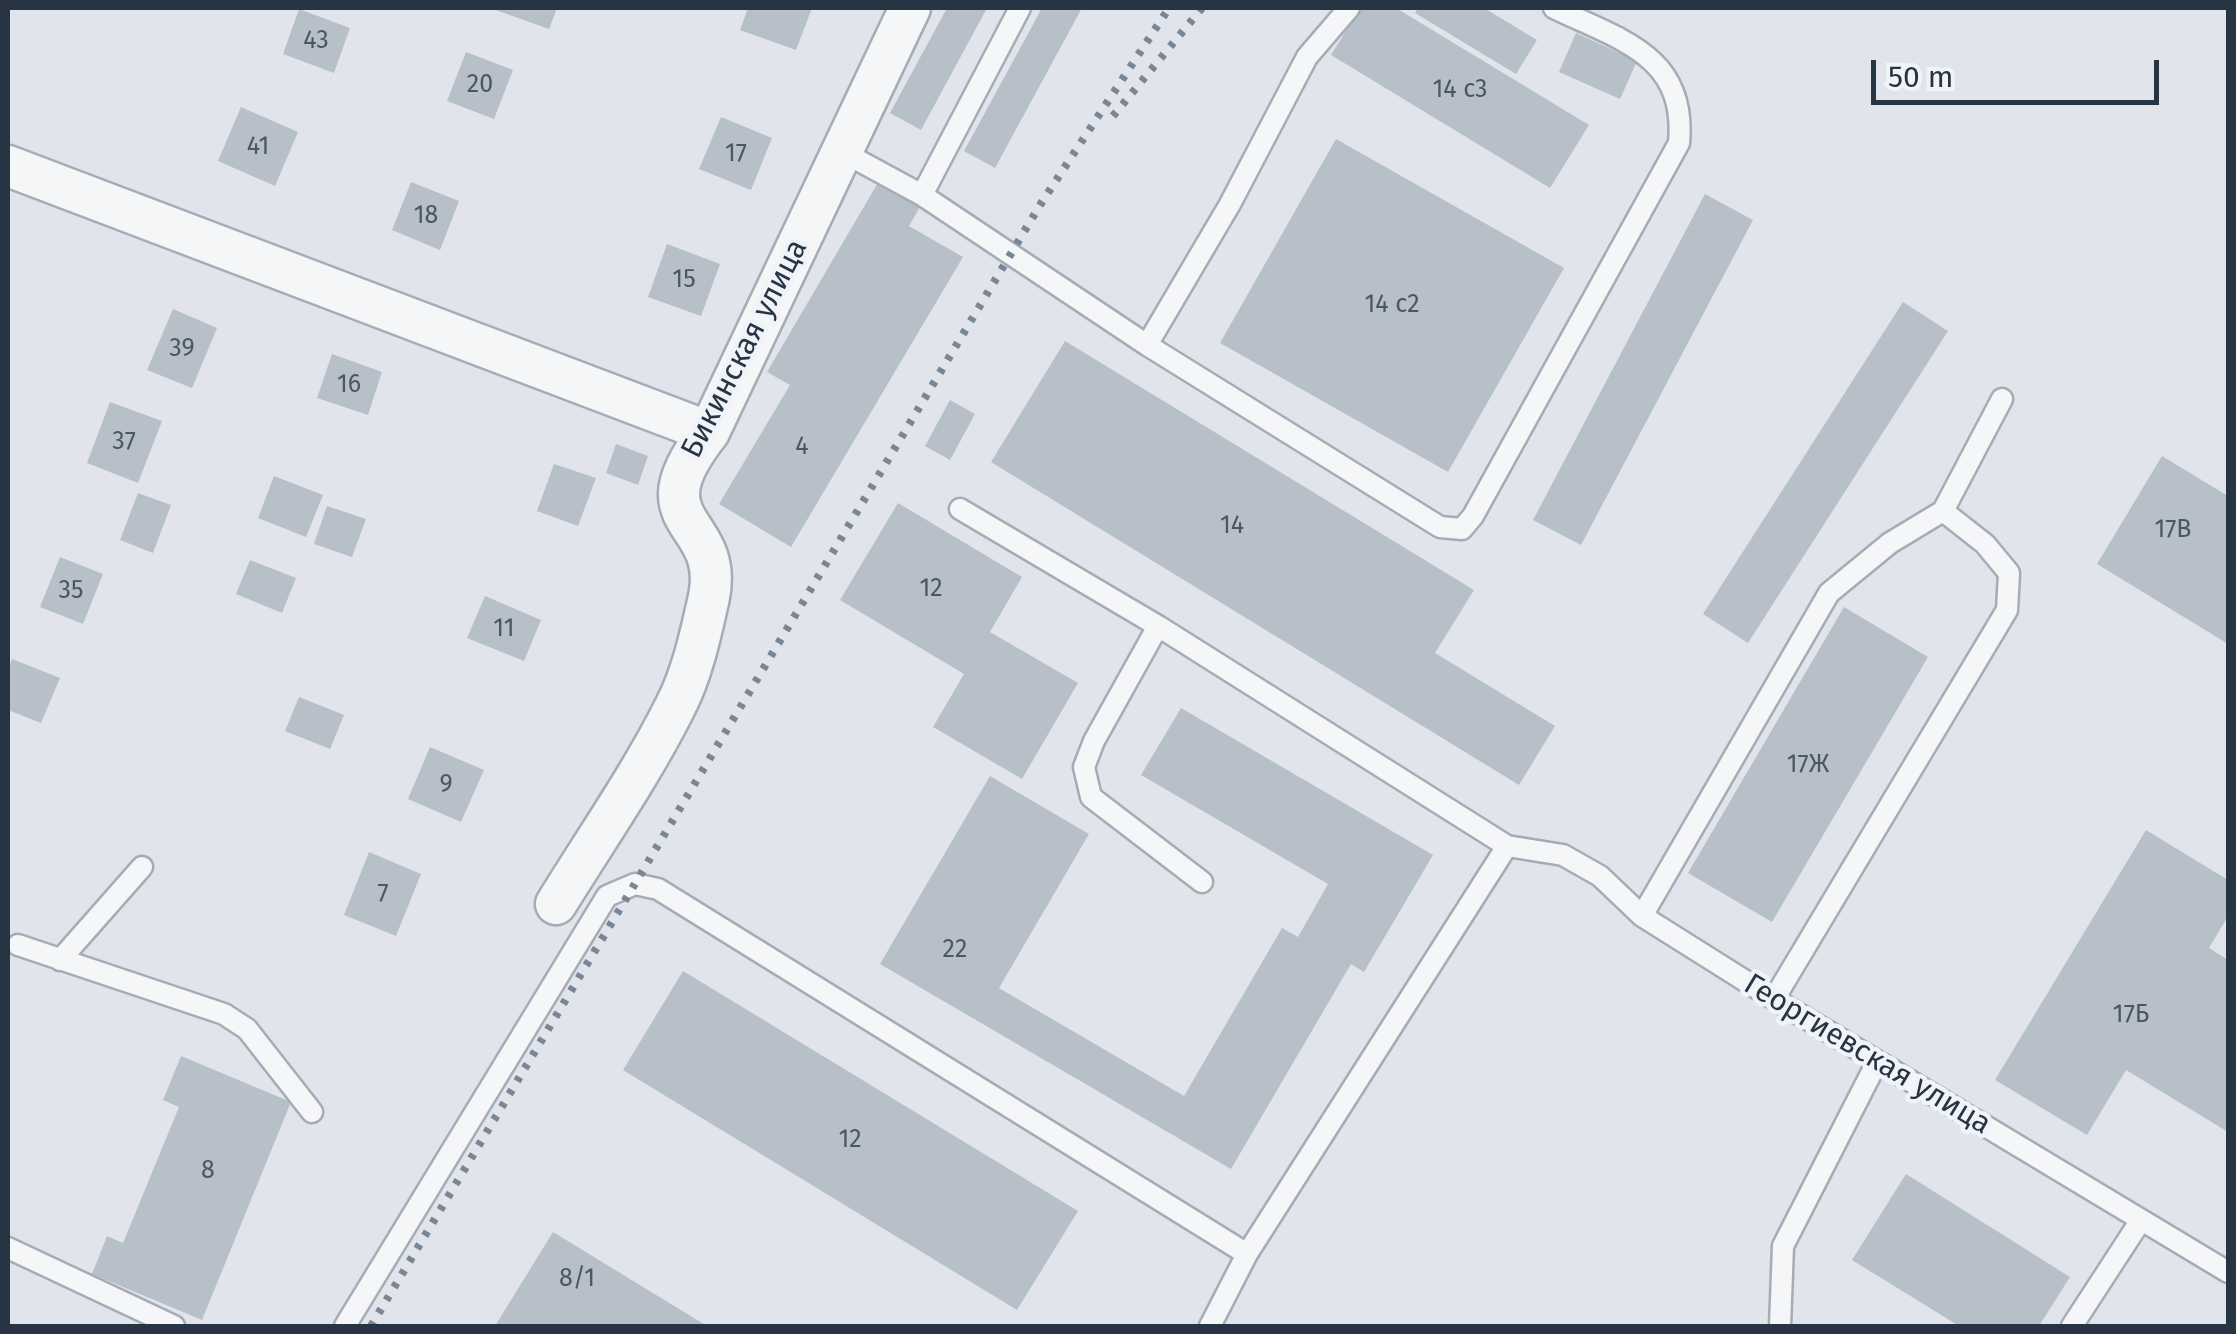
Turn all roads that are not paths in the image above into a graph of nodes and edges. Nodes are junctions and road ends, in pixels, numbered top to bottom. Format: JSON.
{"nodes":[{"id":1,"x":910,"y":8,"type":"edge"},
{"id":2,"x":1020,"y":8,"type":"edge"},
{"id":3,"x":1349,"y":8,"type":"edge"},
{"id":4,"x":1554,"y":8,"type":"edge"},
{"id":5,"x":841,"y":151,"type":"junction"},
{"id":6,"x":8,"y":166,"type":"edge"},
{"id":7,"x":922,"y":194,"type":"junction"},
{"id":8,"x":1147,"y":345,"type":"junction"},
{"id":9,"x":2002,"y":398,"type":"dead end"},
{"id":10,"x":709,"y":432,"type":"junction"},
{"id":11,"x":960,"y":509,"type":"dead end"},
{"id":12,"x":1943,"y":511,"type":"junction"},
{"id":13,"x":1158,"y":626,"type":"junction"},
{"id":14,"x":1508,"y":846,"type":"junction"},
{"id":15,"x":142,"y":867,"type":"dead end"},
{"id":16,"x":1202,"y":882,"type":"dead end"},
{"id":17,"x":556,"y":904,"type":"dead end"},
{"id":18,"x":1642,"y":916,"type":"junction"},
{"id":19,"x":18,"y":945,"type":"dead end"},
{"id":20,"x":60,"y":960,"type":"junction"},
{"id":21,"x":1774,"y":999,"type":"junction"},
{"id":22,"x":1878,"y":1062,"type":"junction"},
{"id":23,"x":312,"y":1112,"type":"dead end"},
{"id":24,"x":2141,"y":1220,"type":"junction"},
{"id":25,"x":8,"y":1248,"type":"edge"},
{"id":26,"x":1247,"y":1254,"type":"junction"},
{"id":27,"x":2228,"y":1272,"type":"edge"},
{"id":28,"x":174,"y":1326,"type":"edge"},
{"id":29,"x":345,"y":1326,"type":"edge"},
{"id":30,"x":1210,"y":1326,"type":"edge"},
{"id":31,"x":1780,"y":1326,"type":"edge"},
{"id":32,"x":2072,"y":1326,"type":"edge"}],
"edges":[{"from":1,"to":5,"type":"street","name":"Бикинская улица"},
{"from":2,"to":7,"type":"lane"},
{"from":3,"to":8,"type":"lane"},
{"from":4,"to":8,"type":"lane"},
{"from":5,"to":7,"type":"lane"},
{"from":5,"to":10,"type":"street","name":"Бикинская улица"},
{"from":6,"to":10,"type":"street"},
{"from":7,"to":8,"type":"lane"},
{"from":9,"to":12,"type":"lane"},
{"from":10,"to":17,"type":"street","name":"Бикинская улица"},
{"from":11,"to":13,"type":"lane"},
{"from":12,"to":18,"type":"lane"},
{"from":12,"to":21,"type":"lane"},
{"from":13,"to":14,"type":"lane"},
{"from":13,"to":16,"type":"lane"},
{"from":14,"to":18,"type":"lane","name":"Георгиевская улица"},
{"from":14,"to":26,"type":"lane"},
{"from":15,"to":20,"type":"lane"},
{"from":18,"to":21,"type":"lane","name":"Георгиевская улица"},
{"from":19,"to":20,"type":"lane"},
{"from":20,"to":23,"type":"lane"},
{"from":21,"to":22,"type":"lane","name":"Георгиевская улица"},
{"from":22,"to":24,"type":"lane","name":"Георгиевская улица"},
{"from":22,"to":31,"type":"lane"},
{"from":24,"to":27,"type":"lane","name":"Георгиевская улица"},
{"from":24,"to":32,"type":"lane"},
{"from":25,"to":28,"type":"lane"},
{"from":26,"to":29,"type":"lane"},
{"from":26,"to":30,"type":"lane"}]}
